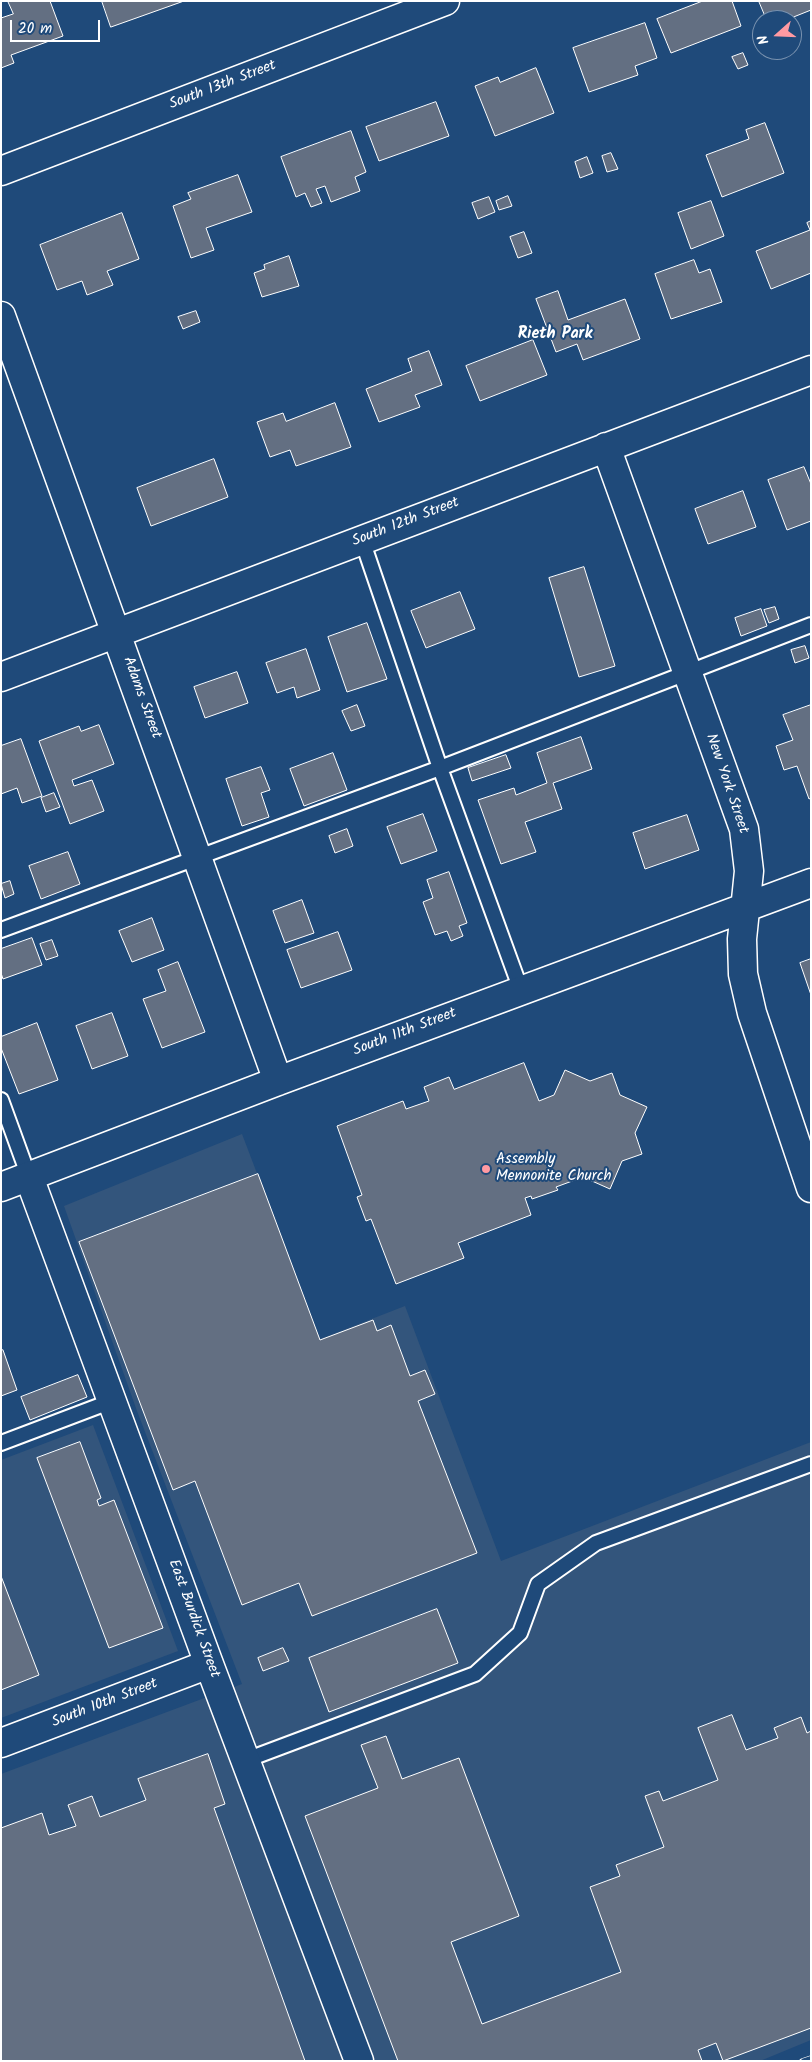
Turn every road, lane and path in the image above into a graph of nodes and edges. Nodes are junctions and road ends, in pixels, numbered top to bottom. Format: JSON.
{"nodes":[{"id":1,"x":445,"y":1,"type":"edge"},
{"id":2,"x":1,"y":171,"type":"edge"},
{"id":3,"x":1,"y":316,"type":"edge"},
{"id":4,"x":811,"y":370,"type":"edge"},
{"id":5,"x":606,"y":447,"type":"junction"},
{"id":6,"x":362,"y":540,"type":"junction"},
{"id":7,"x":811,"y":625,"type":"edge"},
{"id":8,"x":117,"y":632,"type":"junction"},
{"id":9,"x":687,"y":672,"type":"junction"},
{"id":10,"x":1,"y":677,"type":"edge"},
{"id":11,"x":440,"y":768,"type":"junction"},
{"id":12,"x":198,"y":858,"type":"junction"},
{"id":13,"x":811,"y":883,"type":"edge"},
{"id":14,"x":746,"y":908,"type":"junction"},
{"id":15,"x":1,"y":930,"type":"edge"},
{"id":16,"x":521,"y":990,"type":"junction"},
{"id":17,"x":278,"y":1081,"type":"junction"},
{"id":18,"x":1,"y":1100,"type":"edge"},
{"id":19,"x":803,"y":1139,"type":"edge"},
{"id":20,"x":29,"y":1177,"type":"junction"},
{"id":21,"x":1,"y":1187,"type":"edge"},
{"id":22,"x":811,"y":1188,"type":"edge"},
{"id":23,"x":112,"y":1401,"type":"junction"},
{"id":24,"x":1,"y":1443,"type":"edge"},
{"id":25,"x":811,"y":1464,"type":"edge"},
{"id":26,"x":209,"y":1664,"type":"junction"},
{"id":27,"x":1,"y":1743,"type":"edge"},
{"id":28,"x":246,"y":1760,"type":"junction"},
{"id":29,"x":359,"y":2061,"type":"edge"}],
"edges":[{"from":1,"to":2,"type":"street","name":"South 13th Street"},
{"from":3,"to":8,"type":"street","name":"Adams Street"},
{"from":4,"to":5,"type":"street","name":"South 12th Street"},
{"from":5,"to":6,"type":"street","name":"South 12th Street"},
{"from":5,"to":9,"type":"street","name":"New York Street"},
{"from":6,"to":8,"type":"street","name":"South 12th Street"},
{"from":6,"to":11,"type":"lane"},
{"from":7,"to":9,"type":"lane"},
{"from":8,"to":10,"type":"street","name":"South 12th Street"},
{"from":8,"to":12,"type":"street","name":"Adams Street"},
{"from":9,"to":11,"type":"lane"},
{"from":9,"to":14,"type":"street","name":"New York Street"},
{"from":11,"to":12,"type":"lane"},
{"from":11,"to":16,"type":"lane"},
{"from":12,"to":15,"type":"lane"},
{"from":12,"to":17,"type":"street","name":"Adams Street"},
{"from":13,"to":14,"type":"street","name":"South 11th Street"},
{"from":14,"to":16,"type":"street","name":"South 11th Street"},
{"from":14,"to":19,"type":"street","name":"New York Street"},
{"from":16,"to":17,"type":"street","name":"South 11th Street"},
{"from":17,"to":20,"type":"street","name":"South 11th Street"},
{"from":18,"to":20,"type":"lane"},
{"from":19,"to":22,"type":"street","name":"New York Street"},
{"from":20,"to":21,"type":"street","name":"South 11th Street"},
{"from":20,"to":23,"type":"street","name":"East Burdick Street"},
{"from":23,"to":24,"type":"lane"},
{"from":23,"to":26,"type":"street","name":"East Burdick Street"},
{"from":25,"to":28,"type":"lane"},
{"from":26,"to":27,"type":"street","name":"South 10th Street"},
{"from":26,"to":28,"type":"street","name":"East Burdick Street"},
{"from":28,"to":29,"type":"street","name":"East Burdick Street"}]}
